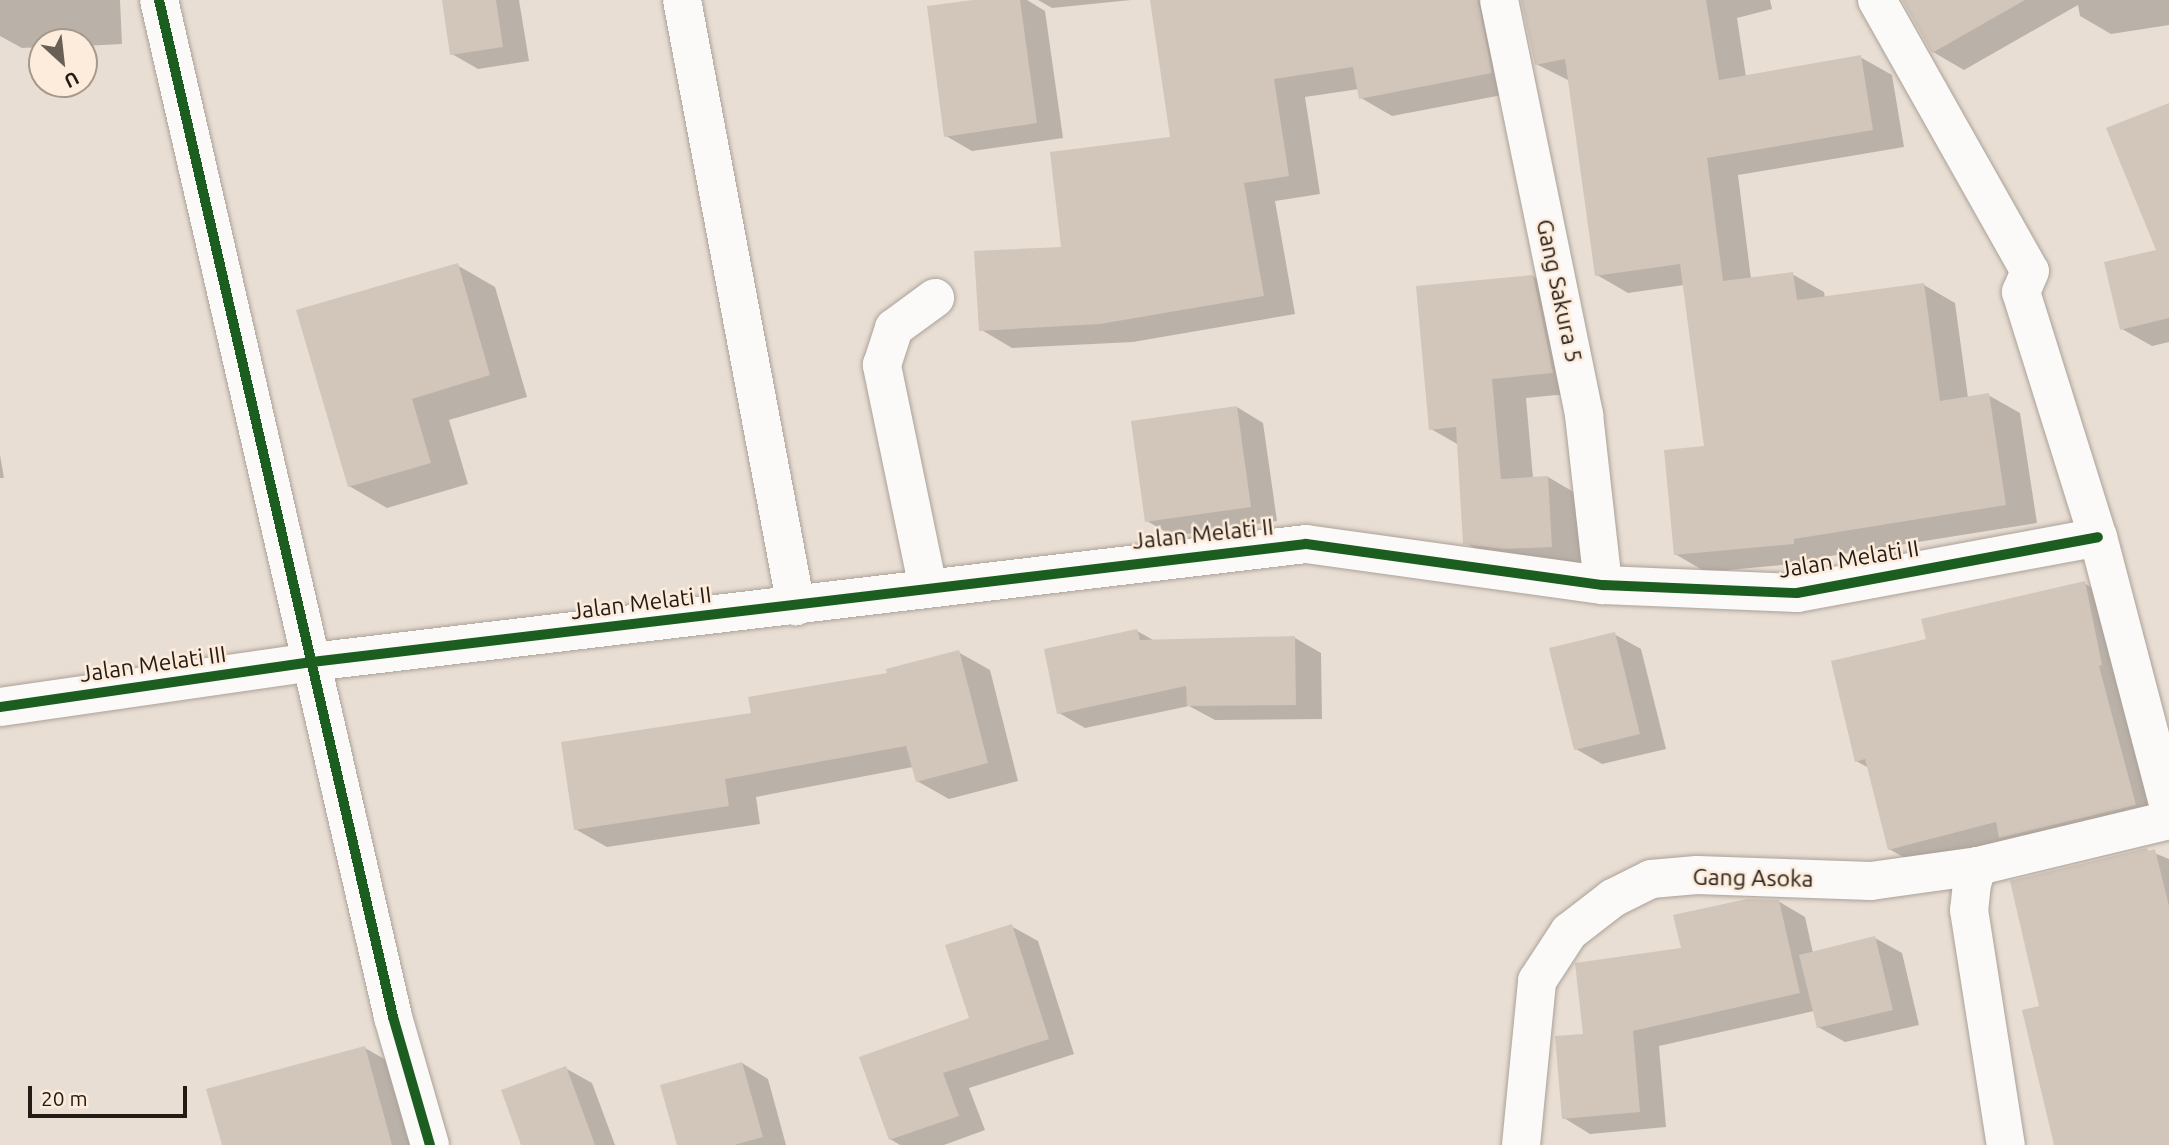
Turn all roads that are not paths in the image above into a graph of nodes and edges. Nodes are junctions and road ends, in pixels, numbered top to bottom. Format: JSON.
{"nodes":[{"id":1,"x":159,"y":0,"type":"edge"},
{"id":2,"x":682,"y":0,"type":"edge"},
{"id":3,"x":1499,"y":0,"type":"edge"},
{"id":4,"x":1877,"y":0,"type":"edge"},
{"id":5,"x":935,"y":298,"type":"dead end"},
{"id":6,"x":2098,"y":537,"type":"junction"},
{"id":7,"x":1602,"y":585,"type":"junction"},
{"id":8,"x":928,"y":588,"type":"junction"},
{"id":9,"x":796,"y":607,"type":"junction"},
{"id":10,"x":312,"y":662,"type":"junction"},
{"id":11,"x":0,"y":707,"type":"edge"},
{"id":12,"x":2169,"y":807,"type":"edge"},
{"id":13,"x":2169,"y":820,"type":"edge"},
{"id":14,"x":1978,"y":866,"type":"junction"},
{"id":15,"x":430,"y":1145,"type":"edge"},
{"id":16,"x":1521,"y":1145,"type":"edge"},
{"id":17,"x":2006,"y":1145,"type":"edge"}],
"edges":[{"from":1,"to":10,"type":"street"},
{"from":2,"to":9,"type":"street"},
{"from":3,"to":7,"type":"street","name":"Gang Sakura 5"},
{"from":4,"to":6,"type":"street"},
{"from":5,"to":8,"type":"street"},
{"from":6,"to":7,"type":"street","name":"Jalan Melati II"},
{"from":6,"to":12,"type":"street"},
{"from":7,"to":8,"type":"street","name":"Jalan Melati II"},
{"from":8,"to":9,"type":"street","name":"Jalan Melati II"},
{"from":9,"to":10,"type":"street","name":"Jalan Melati II"},
{"from":10,"to":11,"type":"street","name":"Jalan Melati III"},
{"from":10,"to":15,"type":"street"},
{"from":13,"to":14,"type":"street","name":"Gang Asoka"},
{"from":14,"to":16,"type":"street","name":"Gang Asoka"},
{"from":14,"to":17,"type":"street"}]}
